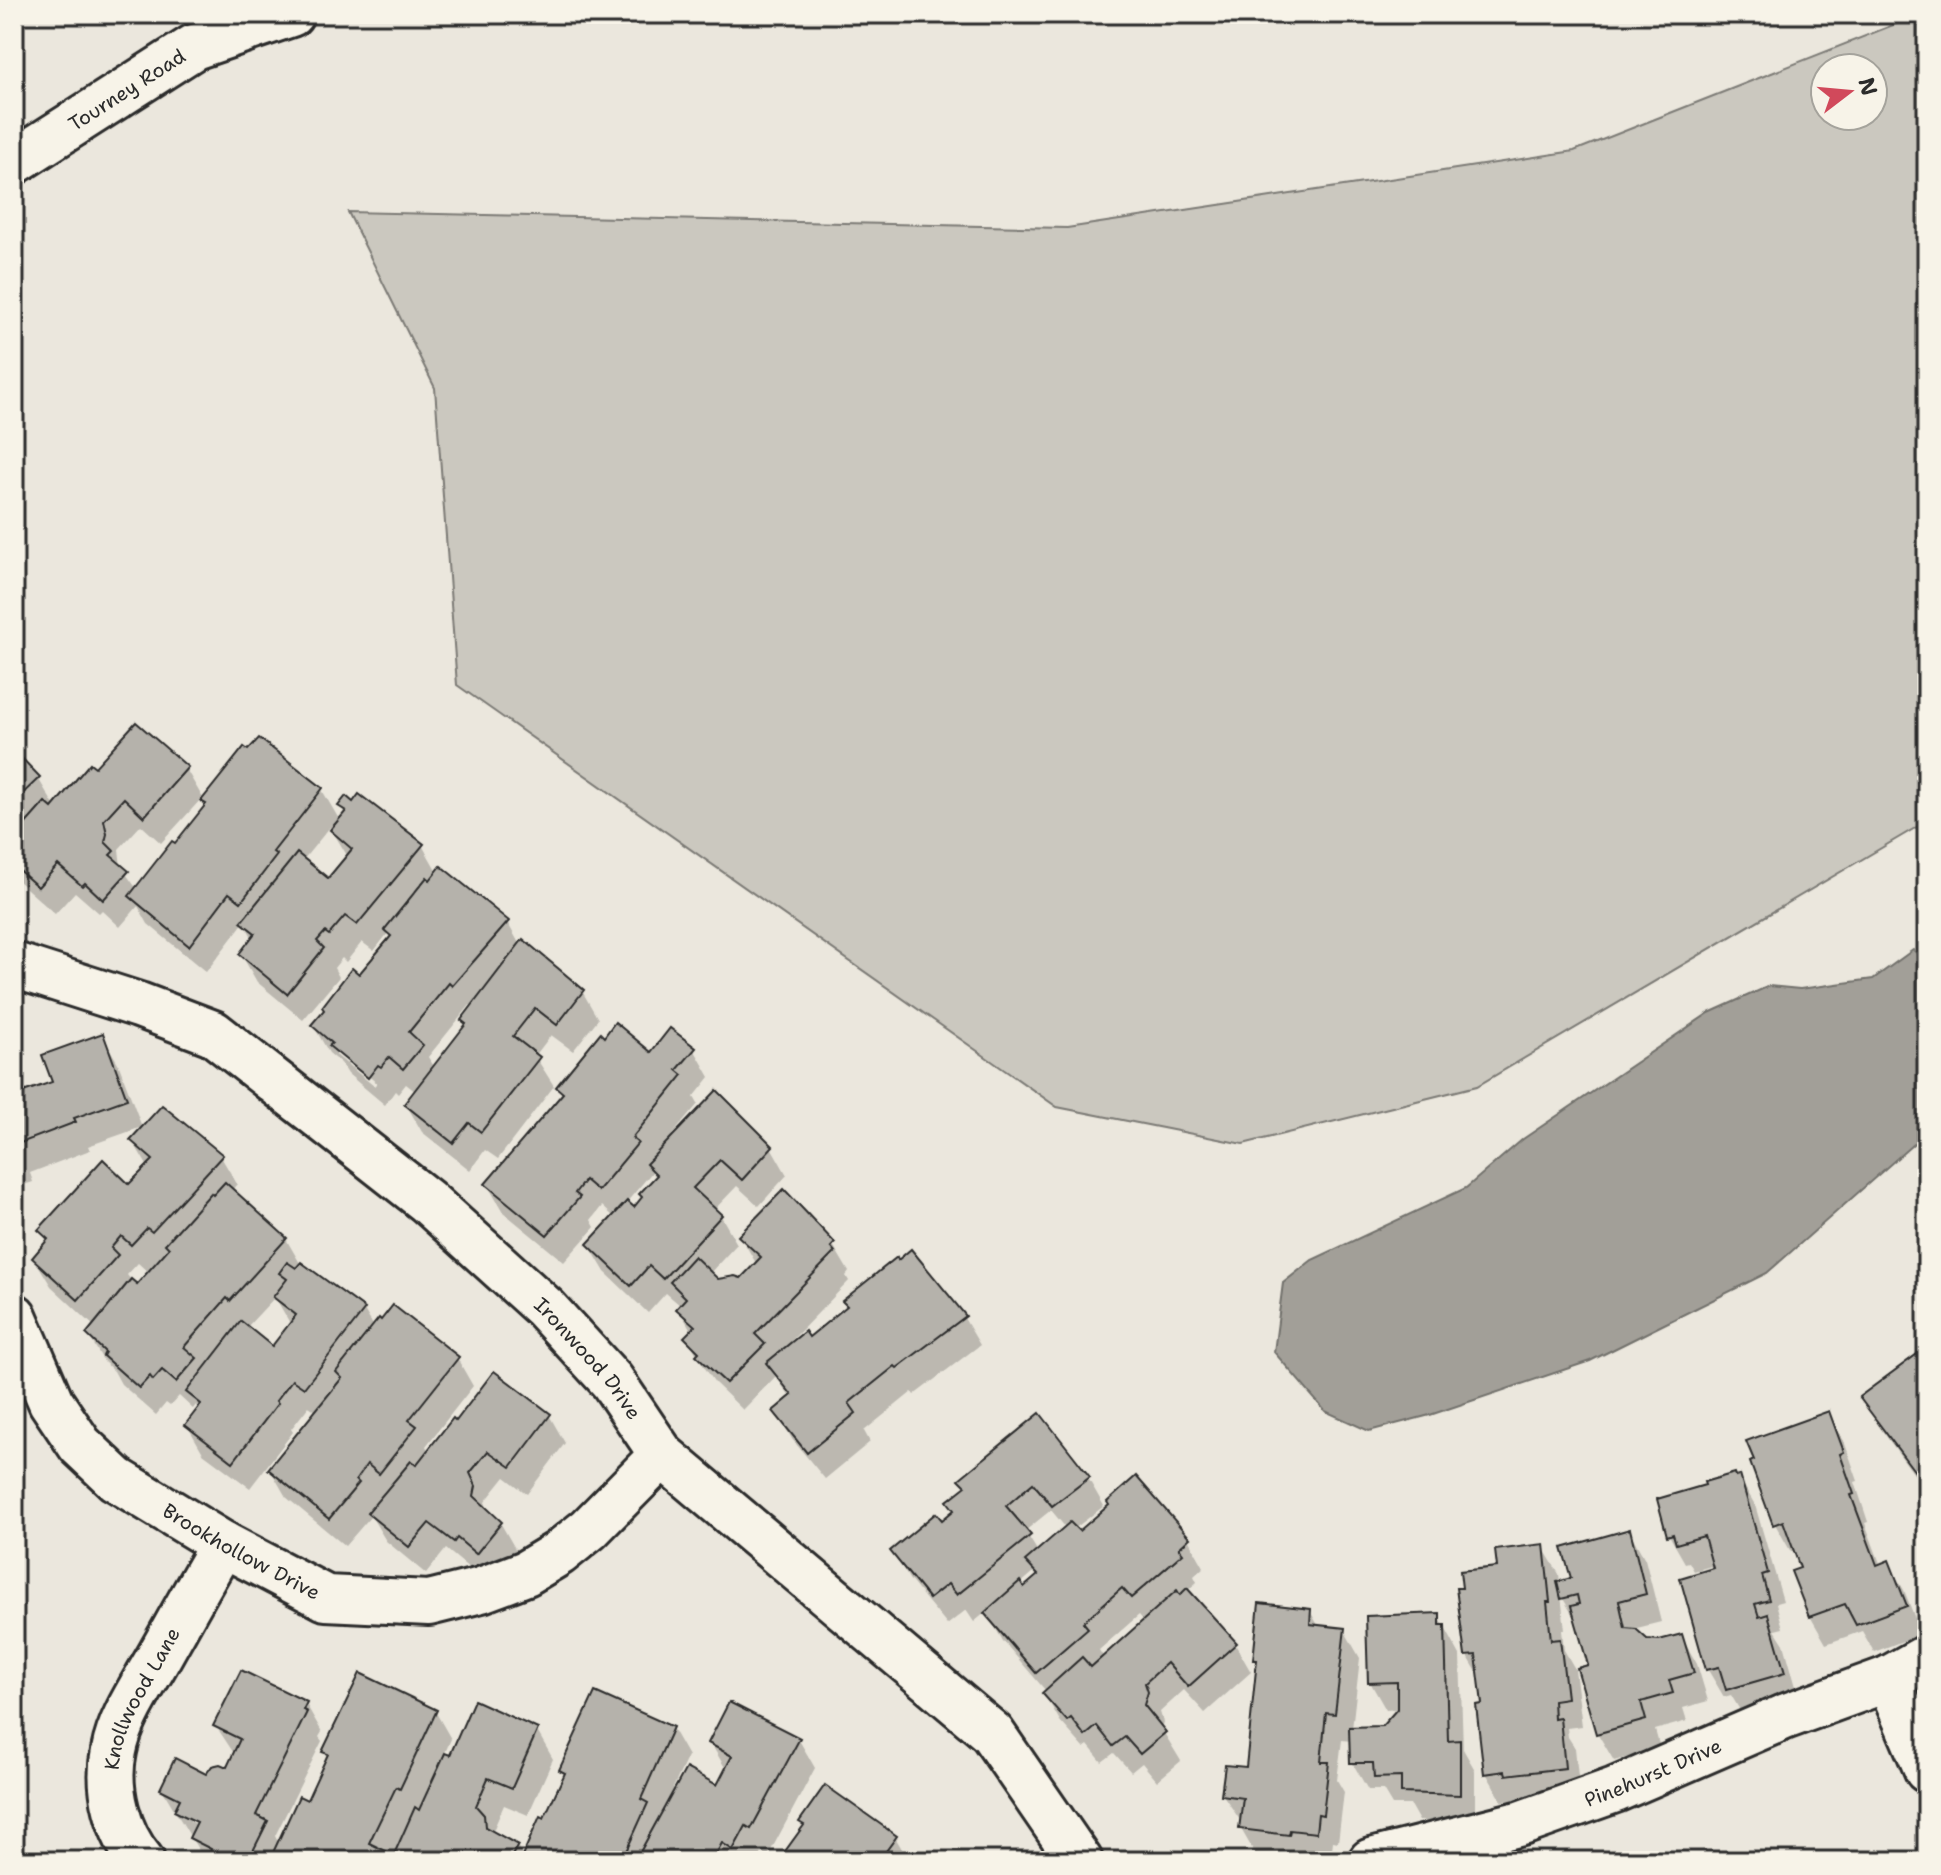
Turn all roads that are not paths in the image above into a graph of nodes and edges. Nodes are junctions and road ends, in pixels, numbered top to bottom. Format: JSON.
{"nodes":[{"id":1,"x":291,"y":14,"type":"edge"},
{"id":2,"x":14,"y":162,"type":"edge"},
{"id":3,"x":14,"y":965,"type":"edge"},
{"id":4,"x":14,"y":1316,"type":"edge"},
{"id":5,"x":662,"y":1455,"type":"junction"},
{"id":6,"x":223,"y":1544,"type":"junction"},
{"id":7,"x":1927,"y":1657,"type":"edge"},
{"id":8,"x":1888,"y":1679,"type":"junction"},
{"id":9,"x":1927,"y":1770,"type":"edge"},
{"id":10,"x":142,"y":1861,"type":"edge"},
{"id":11,"x":1080,"y":1861,"type":"edge"},
{"id":12,"x":1371,"y":1861,"type":"edge"}],
"edges":[{"from":1,"to":2,"type":"street","name":"Tourney Road"},
{"from":3,"to":5,"type":"street","name":"Ironwood Drive"},
{"from":4,"to":6,"type":"street","name":"Brookhollow Drive"},
{"from":5,"to":6,"type":"street","name":"Brookhollow Drive"},
{"from":5,"to":11,"type":"street","name":"Ironwood Drive"},
{"from":6,"to":10,"type":"street","name":"Knollwood Lane"},
{"from":7,"to":8,"type":"street","name":"Pinehurst Drive"},
{"from":8,"to":9,"type":"street"},
{"from":8,"to":12,"type":"street","name":"Pinehurst Drive"}]}
